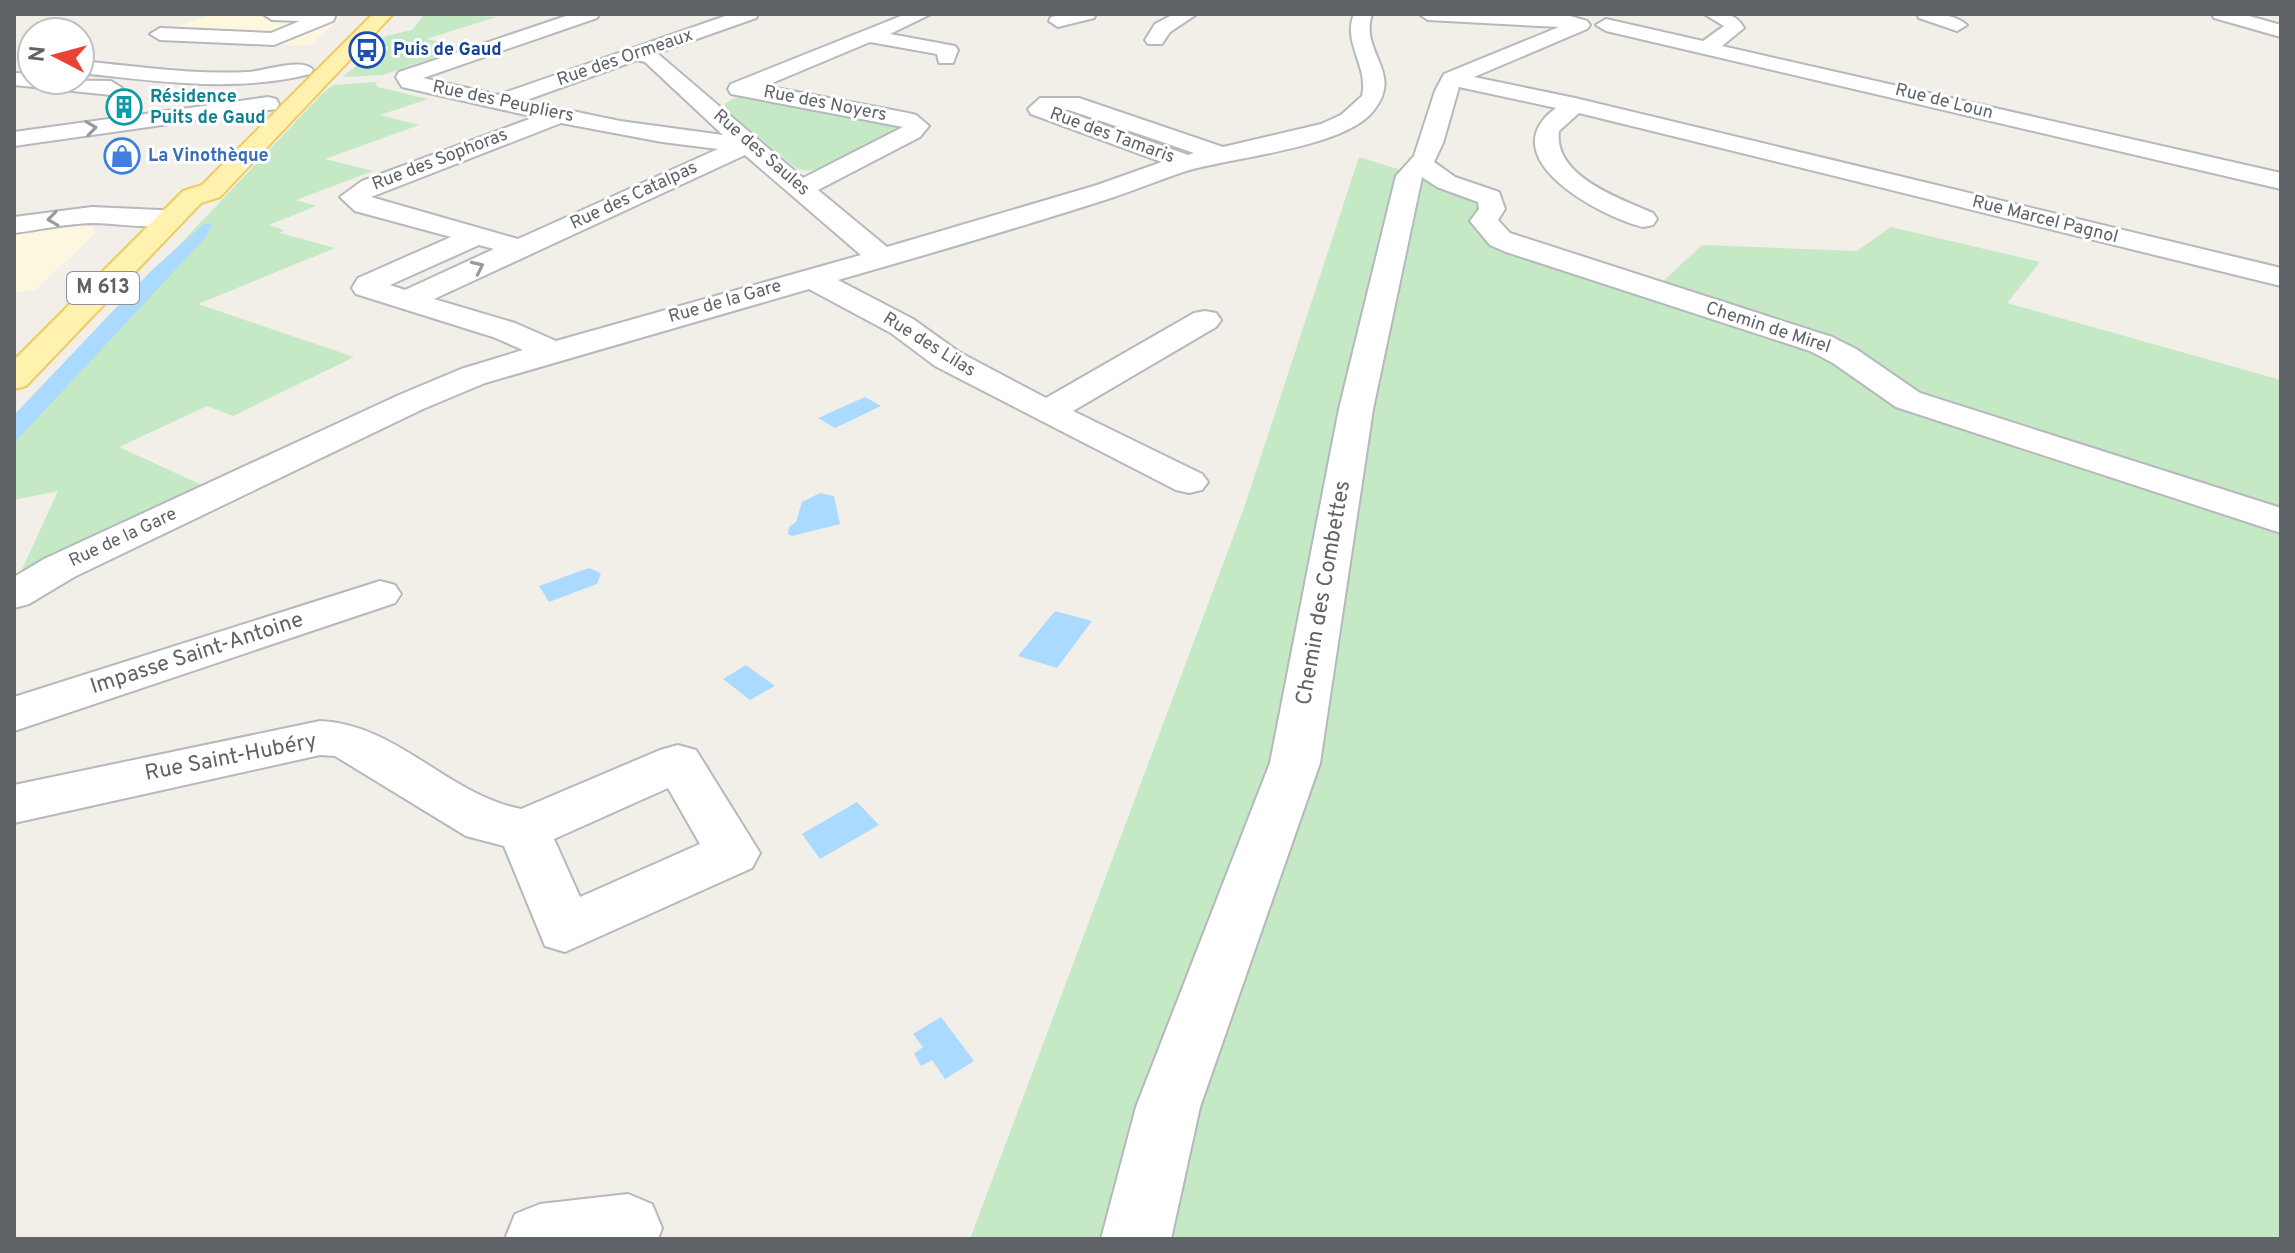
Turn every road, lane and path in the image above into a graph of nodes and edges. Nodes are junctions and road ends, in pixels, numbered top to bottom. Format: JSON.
{"nodes":[{"id":1,"x":272,"y":14,"type":"edge"},
{"id":2,"x":590,"y":14,"type":"edge"},
{"id":3,"x":749,"y":14,"type":"edge"},
{"id":4,"x":919,"y":14,"type":"edge"},
{"id":5,"x":1087,"y":14,"type":"edge"},
{"id":6,"x":1188,"y":14,"type":"edge"},
{"id":7,"x":1363,"y":14,"type":"edge"},
{"id":8,"x":1428,"y":14,"type":"edge"},
{"id":9,"x":1713,"y":14,"type":"edge"},
{"id":10,"x":1926,"y":14,"type":"edge"},
{"id":11,"x":2221,"y":14,"type":"edge"},
{"id":12,"x":365,"y":21,"type":"edge"},
{"id":13,"x":1058,"y":21,"type":"dead end"},
{"id":14,"x":1592,"y":21,"type":"edge"},
{"id":15,"x":1957,"y":25,"type":"dead end"},
{"id":16,"x":297,"y":29,"type":"junction"},
{"id":17,"x":2281,"y":31,"type":"edge"},
{"id":18,"x":160,"y":34,"type":"dead end"},
{"id":19,"x":868,"y":36,"type":"junction"},
{"id":20,"x":1155,"y":40,"type":"dead end"},
{"id":21,"x":1709,"y":46,"type":"junction"},
{"id":22,"x":1828,"y":53,"type":"dead end"},
{"id":23,"x":636,"y":54,"type":"junction"},
{"id":24,"x":946,"y":59,"type":"dead end"},
{"id":25,"x":96,"y":68,"type":"edge"},
{"id":26,"x":1804,"y":69,"type":"junction"},
{"id":27,"x":303,"y":70,"type":"junction"},
{"id":28,"x":207,"y":77,"type":"junction"},
{"id":29,"x":14,"y":79,"type":"edge"},
{"id":30,"x":1452,"y":79,"type":"junction"},
{"id":31,"x":742,"y":88,"type":"junction"},
{"id":32,"x":502,"y":101,"type":"junction"},
{"id":33,"x":701,"y":101,"type":"junction"},
{"id":34,"x":300,"y":102,"type":"junction"},
{"id":35,"x":268,"y":104,"type":"junction"},
{"id":36,"x":1575,"y":105,"type":"junction"},
{"id":37,"x":563,"y":114,"type":"junction"},
{"id":38,"x":14,"y":139,"type":"edge"},
{"id":39,"x":747,"y":144,"type":"junction"},
{"id":40,"x":1222,"y":155,"type":"junction"},
{"id":41,"x":1186,"y":163,"type":"junction"},
{"id":42,"x":1423,"y":166,"type":"junction"},
{"id":43,"x":2281,"y":181,"type":"edge"},
{"id":44,"x":801,"y":189,"type":"junction"},
{"id":45,"x":182,"y":207,"type":"junction"},
{"id":46,"x":1643,"y":219,"type":"dead end"},
{"id":47,"x":14,"y":225,"type":"edge"},
{"id":48,"x":477,"y":236,"type":"junction"},
{"id":49,"x":521,"y":248,"type":"junction"},
{"id":50,"x":882,"y":258,"type":"junction"},
{"id":51,"x":2281,"y":277,"type":"edge"},
{"id":52,"x":811,"y":278,"type":"junction"},
{"id":53,"x":407,"y":300,"type":"junction"},
{"id":54,"x":1205,"y":320,"type":"dead end"},
{"id":55,"x":552,"y":351,"type":"junction"},
{"id":56,"x":14,"y":379,"type":"edge"},
{"id":57,"x":1047,"y":412,"type":"junction"},
{"id":58,"x":1189,"y":482,"type":"dead end"},
{"id":59,"x":2281,"y":521,"type":"edge"},
{"id":60,"x":380,"y":594,"type":"dead end"},
{"id":61,"x":14,"y":595,"type":"edge"},
{"id":62,"x":14,"y":714,"type":"edge"},
{"id":63,"x":14,"y":804,"type":"edge"},
{"id":64,"x":524,"y":830,"type":"dead end"},
{"id":65,"x":628,"y":1228,"type":"dead end"},
{"id":66,"x":540,"y":1239,"type":"edge"},
{"id":67,"x":1136,"y":1239,"type":"edge"}],
"edges":[{"from":1,"to":16,"type":"street"},
{"from":2,"to":32,"type":"street","name":"Rue des Peupliers"},
{"from":3,"to":23,"type":"street","name":"Rue des Ormeaux"},
{"from":4,"to":19,"type":"street"},
{"from":5,"to":13,"type":"street"},
{"from":6,"to":20,"type":"street"},
{"from":7,"to":40,"type":"street","name":"Rue de la Gare"},
{"from":8,"to":14,"type":"street","name":"Rue de Loun"},
{"from":9,"to":21,"type":"street"},
{"from":10,"to":15,"type":"street"},
{"from":11,"to":17,"type":"street"},
{"from":12,"to":16,"type":"street"},
{"from":12,"to":27,"type":"main road","number":"M 613"},
{"from":12,"to":34,"type":"main road","number":"M 613"},
{"from":14,"to":21,"type":"street","name":"Rue de Loun"},
{"from":14,"to":30,"type":"street"},
{"from":16,"to":18,"type":"street"},
{"from":19,"to":24,"type":"street"},
{"from":19,"to":31,"type":"street"},
{"from":21,"to":26,"type":"street","name":"Rue de Loun"},
{"from":22,"to":26,"type":"street"},
{"from":23,"to":32,"type":"street","name":"Rue des Ormeaux"},
{"from":23,"to":33,"type":"street","name":"Rue des Saules"},
{"from":25,"to":28,"type":"street"},
{"from":26,"to":43,"type":"street","name":"Rue de Loun"},
{"from":27,"to":28,"type":"street"},
{"from":27,"to":35,"type":"main road","number":"M 613"},
{"from":28,"to":29,"type":"street"},
{"from":30,"to":36,"type":"street","name":"Rue Marcel Pagnol"},
{"from":30,"to":42,"type":"street","name":"Chemin des Combettes"},
{"from":31,"to":33,"type":"street"},
{"from":31,"to":44,"type":"street","name":"Rue des Noyers"},
{"from":32,"to":37,"type":"street","name":"Rue des Peupliers"},
{"from":33,"to":39,"type":"street","name":"Rue des Saules"},
{"from":34,"to":35,"type":"main road"},
{"from":34,"to":45,"type":"main road","number":"M 613"},
{"from":38,"to":35,"type":"street","one_way":true},
{"from":35,"to":45,"type":"main road","number":"M 613"},
{"from":36,"to":46,"type":"street"},
{"from":36,"to":51,"type":"street","name":"Rue Marcel Pagnol"},
{"from":37,"to":39,"type":"street","name":"Rue des Peupliers"},
{"from":37,"to":48,"type":"street","name":"Rue des Sophoras"},
{"from":39,"to":44,"type":"street","name":"Rue des Saules"},
{"from":39,"to":49,"type":"street","name":"Rue des Catalpas"},
{"from":40,"to":41,"type":"street","name":"Rue de la Gare"},
{"from":40,"to":41,"type":"street","name":"Rue des Tamaris"},
{"from":41,"to":50,"type":"street","name":"Rue de la Gare"},
{"from":42,"to":59,"type":"street","name":"Chemin de Mirel"},
{"from":42,"to":67,"type":"street","name":"Chemin des Combettes"},
{"from":44,"to":50,"type":"street","name":"Rue des Saules"},
{"from":45,"to":47,"type":"street","one_way":true},
{"from":45,"to":56,"type":"main road","number":"M 613"},
{"from":48,"to":49,"type":"street"},
{"from":48,"to":53,"type":"street"},
{"from":53,"to":49,"type":"street","name":"Rue des Catalpas","one_way":true},
{"from":50,"to":52,"type":"street","name":"Rue de la Gare"},
{"from":52,"to":55,"type":"street","name":"Rue de la Gare"},
{"from":52,"to":57,"type":"street","name":"Rue des Lilas"},
{"from":53,"to":55,"type":"street"},
{"from":54,"to":57,"type":"street"},
{"from":55,"to":61,"type":"street","name":"Rue de la Gare"},
{"from":57,"to":58,"type":"street","name":"Rue des Lilas"},
{"from":60,"to":62,"type":"street","name":"Impasse Saint-Antoine"},
{"from":63,"to":64,"type":"street","name":"Rue Saint-Hubéry"},
{"from":65,"to":66,"type":"street"}]}
